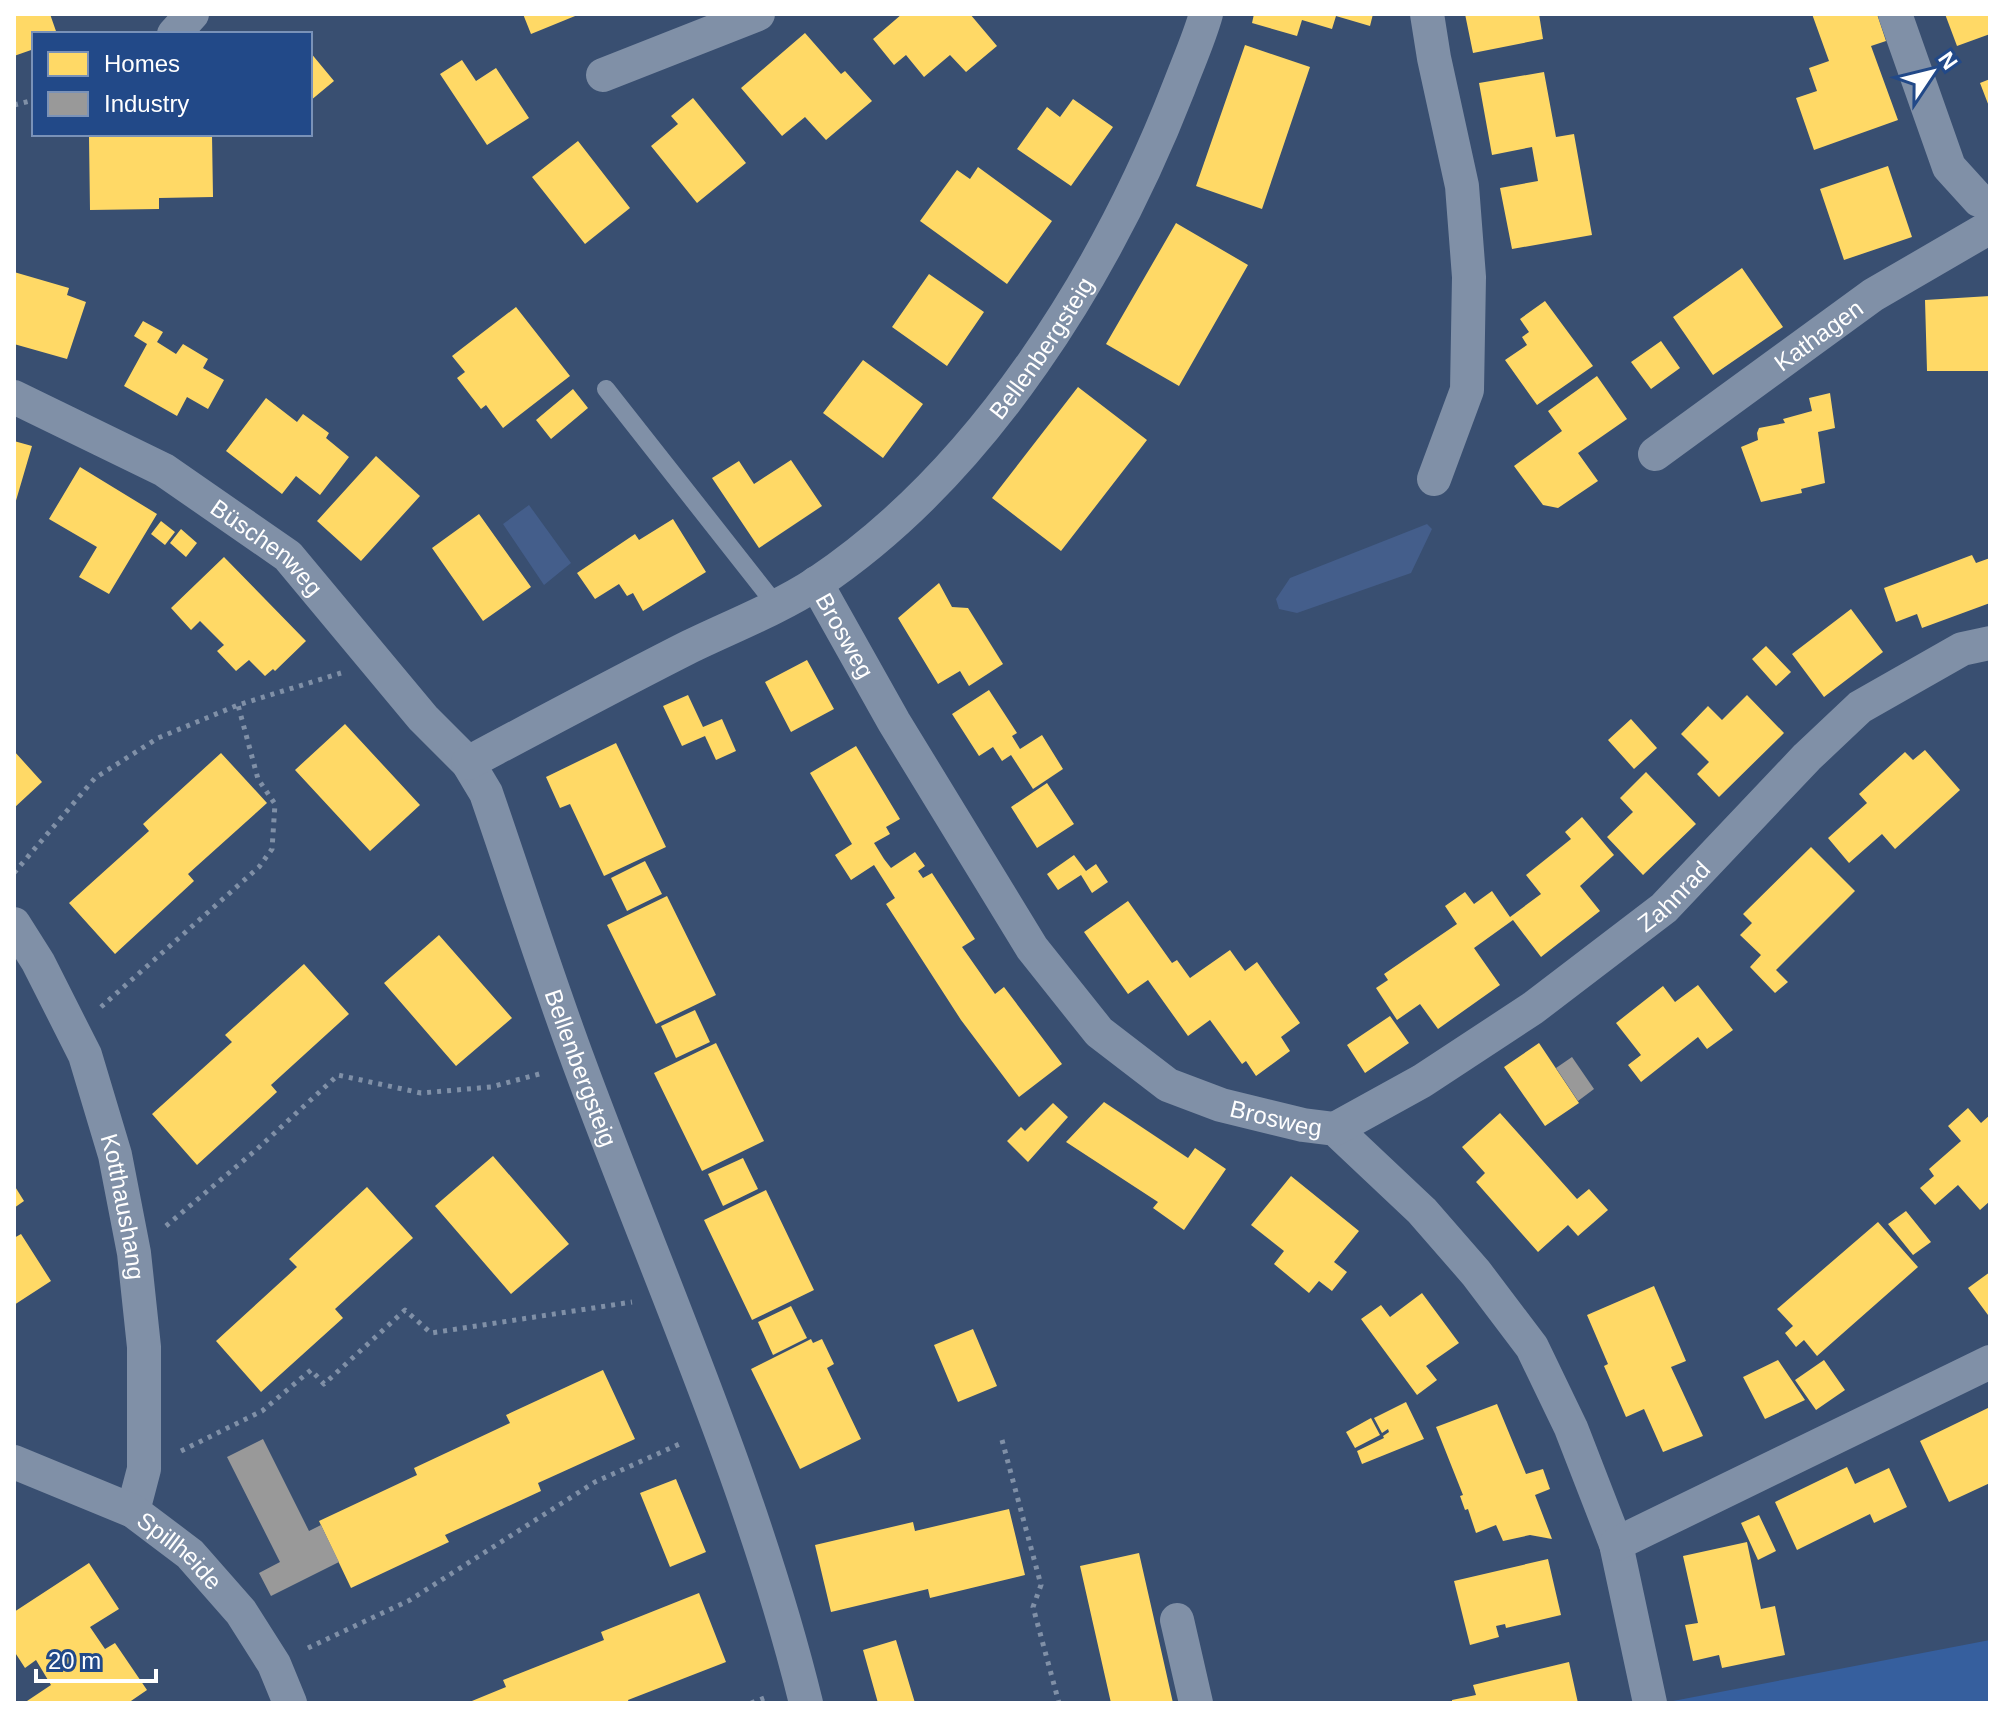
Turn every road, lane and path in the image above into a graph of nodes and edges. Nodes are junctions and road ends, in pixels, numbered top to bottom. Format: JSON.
{"nodes":[{"id":1,"x":192,"y":14,"type":"edge"},
{"id":2,"x":758,"y":14,"type":"edge"},
{"id":3,"x":1206,"y":14,"type":"edge"},
{"id":4,"x":1427,"y":14,"type":"edge"},
{"id":5,"x":1895,"y":14,"type":"edge"},
{"id":6,"x":176,"y":32,"type":"edge"},
{"id":7,"x":603,"y":75,"type":"dead end"},
{"id":8,"x":1990,"y":202,"type":"edge"},
{"id":9,"x":1990,"y":227,"type":"edge"},
{"id":10,"x":606,"y":389,"type":"dead end"},
{"id":11,"x":14,"y":397,"type":"edge"},
{"id":12,"x":1655,"y":454,"type":"dead end"},
{"id":13,"x":1434,"y":479,"type":"dead end"},
{"id":14,"x":816,"y":583,"type":"junction"},
{"id":15,"x":776,"y":605,"type":"junction"},
{"id":16,"x":1990,"y":643,"type":"edge"},
{"id":17,"x":376,"y":662,"type":"junction"},
{"id":18,"x":238,"y":705,"type":"junction"},
{"id":19,"x":468,"y":763,"type":"junction"},
{"id":20,"x":14,"y":873,"type":"edge"},
{"id":21,"x":14,"y":924,"type":"edge"},
{"id":22,"x":114,"y":997,"type":"dead end"},
{"id":23,"x":579,"y":1063,"type":"junction"},
{"id":24,"x":1335,"y":1129,"type":"junction"},
{"id":25,"x":134,"y":1253,"type":"junction"},
{"id":26,"x":670,"y":1296,"type":"junction"},
{"id":27,"x":1990,"y":1362,"type":"edge"},
{"id":28,"x":718,"y":1427,"type":"junction"},
{"id":29,"x":1002,"y":1440,"type":"dead end"},
{"id":30,"x":14,"y":1462,"type":"edge"},
{"id":31,"x":144,"y":1469,"type":"junction"},
{"id":32,"x":133,"y":1511,"type":"junction"},
{"id":33,"x":1616,"y":1544,"type":"junction"},
{"id":34,"x":1177,"y":1620,"type":"dead end"},
{"id":35,"x":274,"y":1664,"type":"junction"},
{"id":36,"x":290,"y":1703,"type":"edge"},
{"id":37,"x":806,"y":1703,"type":"edge"},
{"id":38,"x":1059,"y":1703,"type":"edge"},
{"id":39,"x":1196,"y":1703,"type":"edge"},
{"id":40,"x":1650,"y":1703,"type":"edge"}],
"edges":[{"from":1,"to":6,"type":"street"},
{"from":2,"to":7,"type":"street"},
{"from":3,"to":14,"type":"street","name":"Bellenbergsteig"},
{"from":4,"to":13,"type":"street"},
{"from":5,"to":8,"type":"street"},
{"from":9,"to":12,"type":"street","name":"Kathagen"},
{"from":10,"to":15,"type":"lane"},
{"from":11,"to":17,"type":"street","name":"Büschenweg"},
{"from":14,"to":15,"type":"street","name":"Bellenbergsteig"},
{"from":14,"to":24,"type":"street","name":"Brosweg"},
{"from":15,"to":19,"type":"street","name":"Bellenbergsteig"},
{"from":16,"to":24,"type":"street","name":"Zahnrad"},
{"from":17,"to":18,"type":"path"},
{"from":17,"to":19,"type":"street","name":"Büschenweg"},
{"from":18,"to":20,"type":"path"},
{"from":18,"to":22,"type":"path"},
{"from":19,"to":23,"type":"street","name":"Bellenbergsteig"},
{"from":21,"to":25,"type":"street","name":"Kotthaushang"},
{"from":23,"to":25,"type":"path"},
{"from":23,"to":26,"type":"street","name":"Bellenbergsteig"},
{"from":24,"to":33,"type":"street","name":"Brosweg"},
{"from":25,"to":31,"type":"street","name":"Kotthaushang"},
{"from":26,"to":28,"type":"street","name":"Bellenbergsteig"},
{"from":26,"to":31,"type":"path"},
{"from":27,"to":33,"type":"street"},
{"from":28,"to":35,"type":"path"},
{"from":28,"to":37,"type":"street","name":"Bellenbergsteig"},
{"from":29,"to":38,"type":"path"},
{"from":30,"to":32,"type":"street","name":"Spillheide"},
{"from":31,"to":32,"type":"street","name":"Kotthaushang"},
{"from":32,"to":35,"type":"street","name":"Spillheide"},
{"from":33,"to":40,"type":"street","name":"Brosweg"},
{"from":34,"to":39,"type":"street"},
{"from":35,"to":36,"type":"street","name":"Spillheide"}]}
